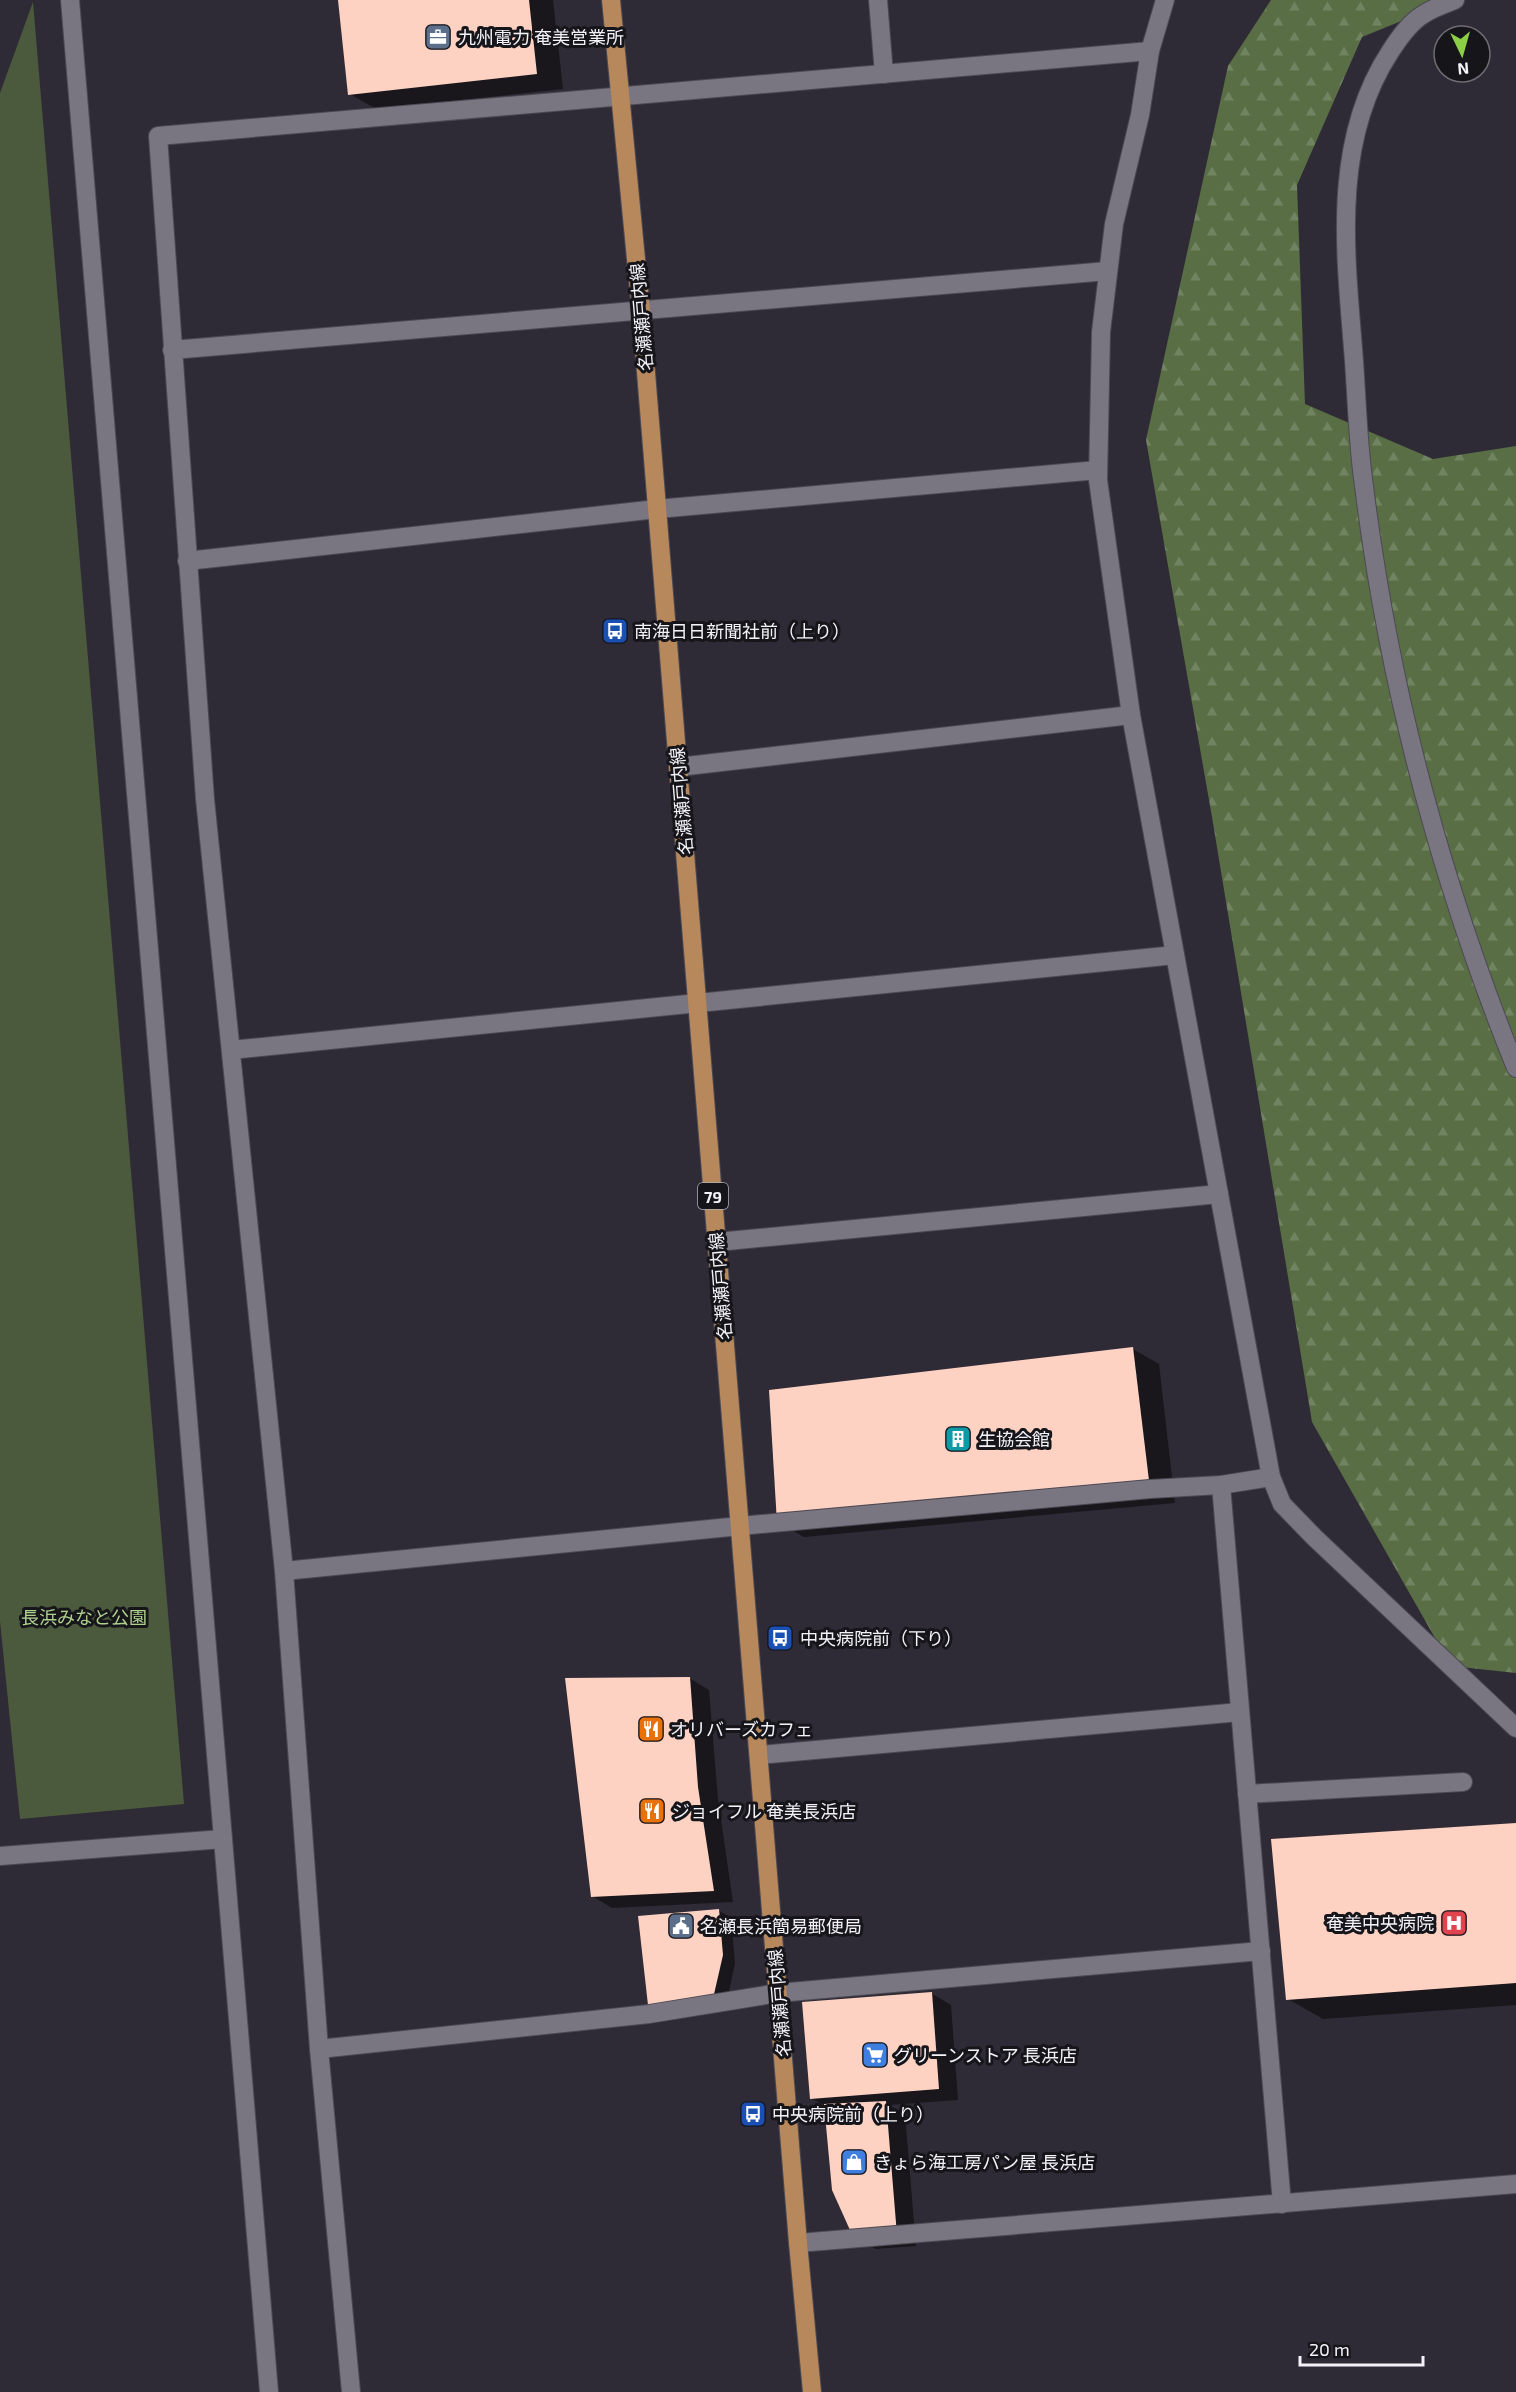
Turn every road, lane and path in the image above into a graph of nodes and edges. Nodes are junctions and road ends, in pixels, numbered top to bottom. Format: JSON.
{"nodes":[{"id":1,"x":70,"y":0,"type":"edge"},
{"id":2,"x":611,"y":0,"type":"edge"},
{"id":3,"x":878,"y":0,"type":"edge"},
{"id":4,"x":1165,"y":0,"type":"edge"},
{"id":5,"x":1455,"y":0,"type":"edge"},
{"id":6,"x":1150,"y":51,"type":"junction"},
{"id":7,"x":884,"y":74,"type":"junction"},
{"id":8,"x":619,"y":96,"type":"junction"},
{"id":9,"x":1108,"y":271,"type":"junction"},
{"id":10,"x":641,"y":311,"type":"junction"},
{"id":11,"x":172,"y":350,"type":"junction"},
{"id":12,"x":1098,"y":470,"type":"junction"},
{"id":13,"x":657,"y":509,"type":"junction"},
{"id":14,"x":188,"y":561,"type":"junction"},
{"id":15,"x":1131,"y":715,"type":"junction"},
{"id":16,"x":678,"y":767,"type":"junction"},
{"id":17,"x":1175,"y":955,"type":"junction"},
{"id":18,"x":697,"y":1005,"type":"junction"},
{"id":19,"x":231,"y":1050,"type":"junction"},
{"id":20,"x":1516,"y":1068,"type":"edge"},
{"id":21,"x":1219,"y":1194,"type":"junction"},
{"id":22,"x":717,"y":1242,"type":"junction"},
{"id":23,"x":1271,"y":1478,"type":"junction"},
{"id":24,"x":1221,"y":1485,"type":"junction"},
{"id":25,"x":740,"y":1526,"type":"junction"},
{"id":26,"x":284,"y":1571,"type":"junction"},
{"id":27,"x":1240,"y":1712,"type":"junction"},
{"id":28,"x":1516,"y":1728,"type":"edge"},
{"id":29,"x":759,"y":1755,"type":"junction"},
{"id":30,"x":1463,"y":1782,"type":"dead end"},
{"id":31,"x":1247,"y":1794,"type":"junction"},
{"id":32,"x":223,"y":1839,"type":"junction"},
{"id":33,"x":0,"y":1856,"type":"edge"},
{"id":34,"x":1261,"y":1951,"type":"junction"},
{"id":35,"x":778,"y":1993,"type":"junction"},
{"id":36,"x":319,"y":2049,"type":"junction"},
{"id":37,"x":1516,"y":2184,"type":"edge"},
{"id":38,"x":1282,"y":2204,"type":"junction"},
{"id":39,"x":798,"y":2243,"type":"junction"},
{"id":40,"x":269,"y":2392,"type":"edge"},
{"id":41,"x":351,"y":2392,"type":"edge"},
{"id":42,"x":812,"y":2392,"type":"edge"}],
"edges":[{"from":1,"to":32,"type":"street"},
{"from":2,"to":8,"type":"main road","name":"名瀬瀬戸内線","number":"79"},
{"from":3,"to":7,"type":"street"},
{"from":4,"to":6,"type":"street"},
{"from":5,"to":20,"type":"street"},
{"from":6,"to":7,"type":"street"},
{"from":6,"to":9,"type":"street"},
{"from":7,"to":8,"type":"street"},
{"from":8,"to":10,"type":"main road","name":"名瀬瀬戸内線","number":"79"},
{"from":8,"to":11,"type":"street"},
{"from":9,"to":10,"type":"street"},
{"from":9,"to":12,"type":"street"},
{"from":10,"to":11,"type":"street"},
{"from":10,"to":13,"type":"main road","name":"名瀬瀬戸内線","number":"79"},
{"from":11,"to":14,"type":"street"},
{"from":12,"to":13,"type":"street"},
{"from":12,"to":15,"type":"street"},
{"from":13,"to":14,"type":"street"},
{"from":13,"to":16,"type":"main road","name":"名瀬瀬戸内線","number":"79"},
{"from":14,"to":19,"type":"street"},
{"from":15,"to":16,"type":"street"},
{"from":15,"to":17,"type":"street"},
{"from":16,"to":18,"type":"main road","name":"名瀬瀬戸内線","number":"79"},
{"from":17,"to":18,"type":"street"},
{"from":17,"to":21,"type":"street"},
{"from":18,"to":19,"type":"street"},
{"from":18,"to":22,"type":"main road","name":"名瀬瀬戸内線","number":"79"},
{"from":19,"to":26,"type":"street"},
{"from":21,"to":22,"type":"street"},
{"from":21,"to":23,"type":"street"},
{"from":22,"to":25,"type":"main road","name":"名瀬瀬戸内線","number":"79"},
{"from":23,"to":24,"type":"street"},
{"from":23,"to":28,"type":"street"},
{"from":24,"to":25,"type":"street"},
{"from":24,"to":27,"type":"street"},
{"from":25,"to":26,"type":"street"},
{"from":25,"to":29,"type":"main road","name":"名瀬瀬戸内線","number":"79"},
{"from":26,"to":36,"type":"street"},
{"from":27,"to":29,"type":"street"},
{"from":27,"to":31,"type":"street"},
{"from":29,"to":35,"type":"main road","name":"名瀬瀬戸内線","number":"79"},
{"from":30,"to":31,"type":"street"},
{"from":31,"to":34,"type":"street"},
{"from":32,"to":33,"type":"street"},
{"from":32,"to":40,"type":"street"},
{"from":34,"to":35,"type":"street"},
{"from":34,"to":38,"type":"street"},
{"from":35,"to":36,"type":"street"},
{"from":35,"to":39,"type":"main road","name":"名瀬瀬戸内線","number":"79"},
{"from":36,"to":41,"type":"street"},
{"from":37,"to":38,"type":"street"},
{"from":38,"to":39,"type":"street"},
{"from":39,"to":42,"type":"main road","name":"名瀬瀬戸内線","number":"79"}]}
